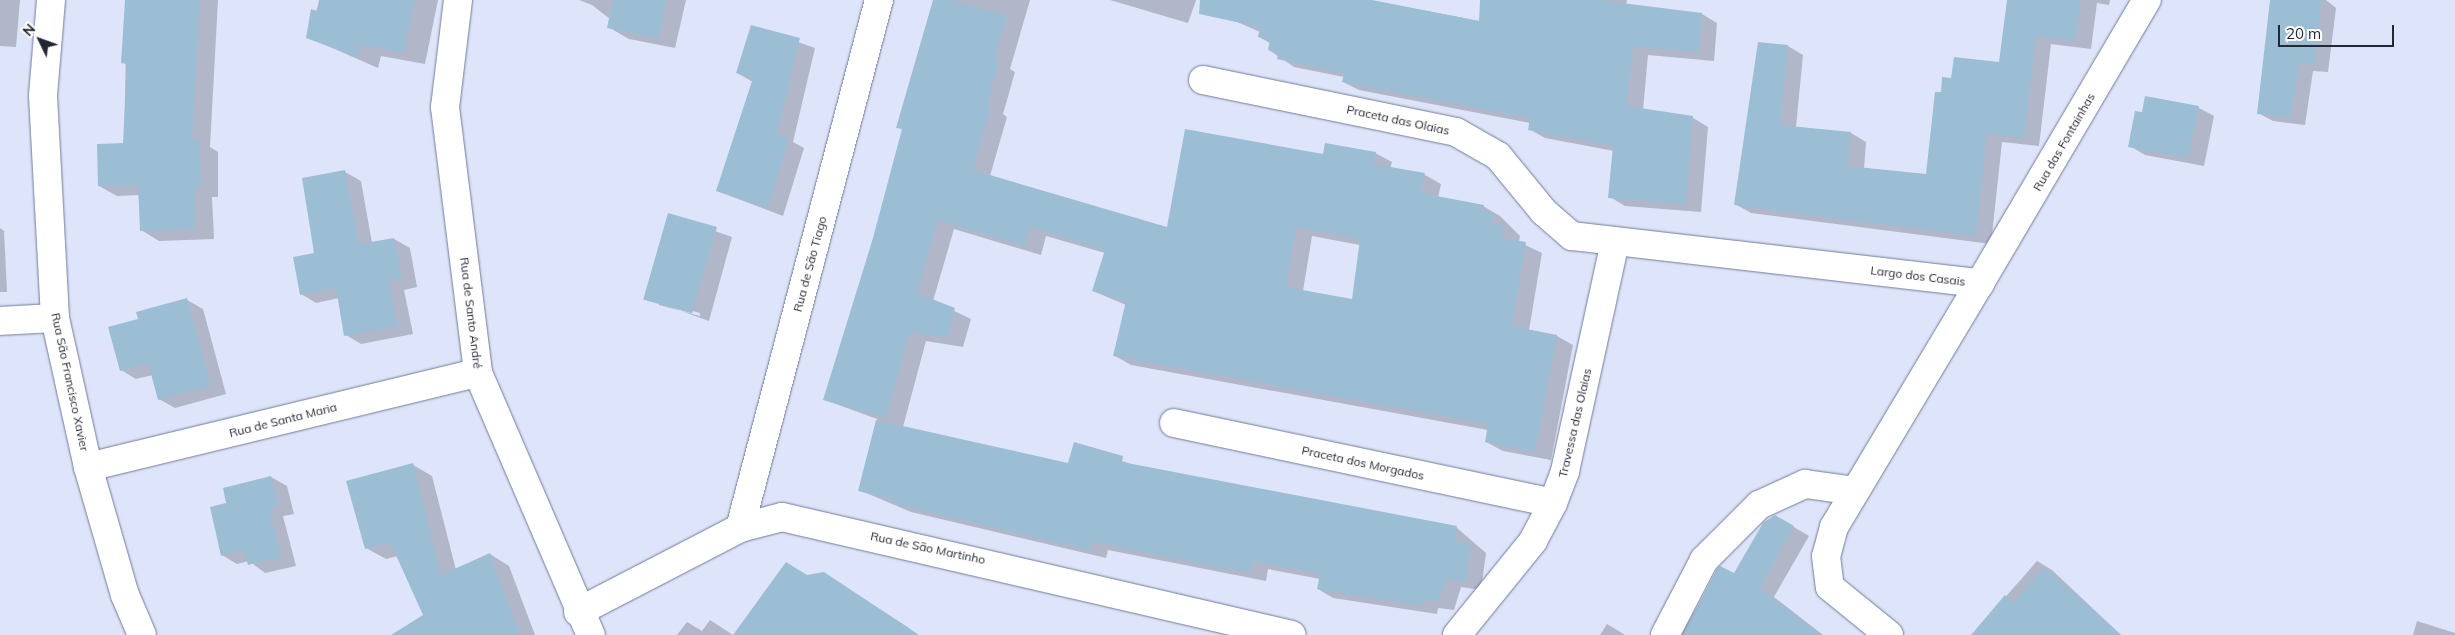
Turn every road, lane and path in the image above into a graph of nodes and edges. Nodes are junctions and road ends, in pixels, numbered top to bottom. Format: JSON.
{"nodes":[{"id":1,"x":51,"y":0,"type":"edge"},
{"id":2,"x":458,"y":0,"type":"edge"},
{"id":3,"x":879,"y":0,"type":"edge"},
{"id":4,"x":2147,"y":0,"type":"edge"},
{"id":5,"x":1203,"y":80,"type":"dead end"},
{"id":6,"x":1615,"y":241,"type":"junction"},
{"id":7,"x":1980,"y":283,"type":"junction"},
{"id":8,"x":54,"y":318,"type":"junction"},
{"id":9,"x":0,"y":321,"type":"edge"},
{"id":10,"x":478,"y":372,"type":"junction"},
{"id":11,"x":1174,"y":423,"type":"dead end"},
{"id":12,"x":88,"y":467,"type":"junction"},
{"id":13,"x":1855,"y":491,"type":"junction"},
{"id":14,"x":1552,"y":504,"type":"junction"},
{"id":15,"x":740,"y":528,"type":"junction"},
{"id":16,"x":584,"y":623,"type":"edge"},
{"id":17,"x":142,"y":635,"type":"edge"},
{"id":18,"x":1292,"y":635,"type":"edge"},
{"id":19,"x":1457,"y":635,"type":"edge"},
{"id":20,"x":1665,"y":635,"type":"edge"},
{"id":21,"x":1889,"y":635,"type":"edge"}],
"edges":[{"from":1,"to":8,"type":"street","name":"Rua São Francisco Xavier"},
{"from":2,"to":10,"type":"street","name":"Rua de Santo André"},
{"from":3,"to":15,"type":"street","name":"Rua de São Tiago"},
{"from":4,"to":7,"type":"street","name":"Rua das Fontainhas"},
{"from":5,"to":6,"type":"street","name":"Praceta das Olaias"},
{"from":6,"to":7,"type":"street","name":"Largo dos Casais"},
{"from":6,"to":14,"type":"street","name":"Travessa das Olaias"},
{"from":7,"to":13,"type":"street","name":"Largo dos Casais"},
{"from":8,"to":9,"type":"street"},
{"from":8,"to":12,"type":"street","name":"Rua São Francisco Xavier"},
{"from":10,"to":12,"type":"street","name":"Rua de Santa Maria"},
{"from":10,"to":16,"type":"street","name":"Rua de Santo André"},
{"from":11,"to":14,"type":"street","name":"Praceta dos Morgados"},
{"from":12,"to":17,"type":"street","name":"Rua São Francisco Xavier"},
{"from":13,"to":20,"type":"street"},
{"from":13,"to":21,"type":"street","name":"Largo dos Casais"},
{"from":14,"to":19,"type":"street","name":"Travessa das Olaias"},
{"from":15,"to":16,"type":"street","name":"Rua de São Martinho"},
{"from":15,"to":18,"type":"street","name":"Rua de São Martinho"}]}
